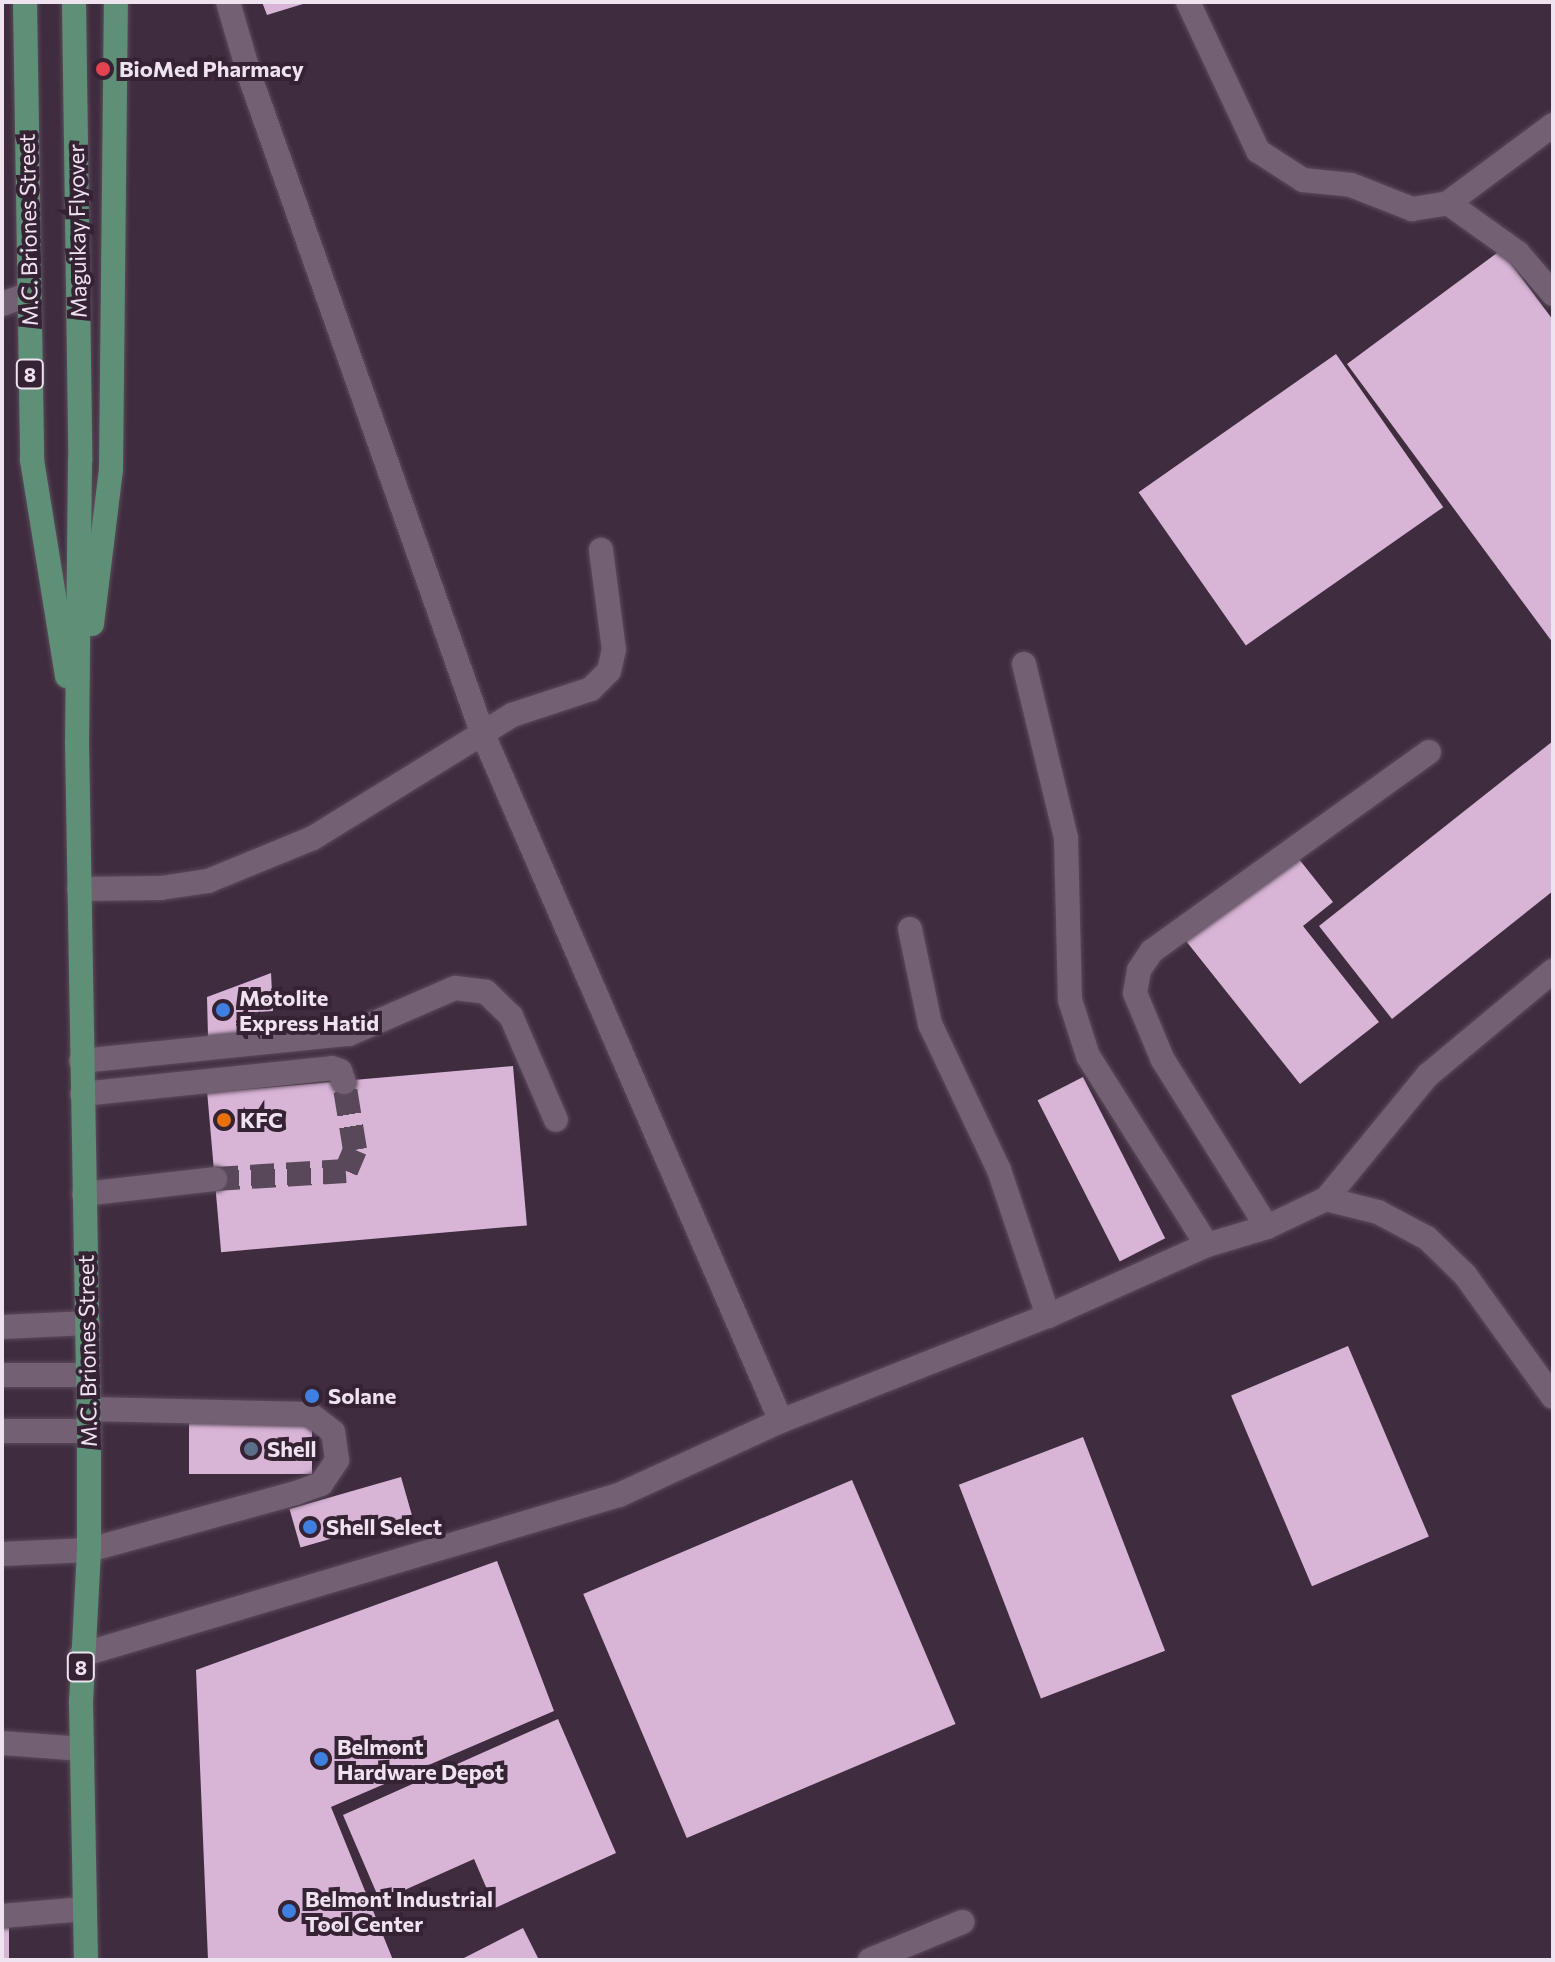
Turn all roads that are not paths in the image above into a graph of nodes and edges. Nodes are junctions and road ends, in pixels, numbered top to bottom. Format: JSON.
{"nodes":[{"id":1,"x":25,"y":2,"type":"edge"},
{"id":2,"x":74,"y":2,"type":"edge"},
{"id":3,"x":116,"y":2,"type":"edge"},
{"id":4,"x":228,"y":2,"type":"edge"},
{"id":5,"x":1188,"y":2,"type":"edge"},
{"id":6,"x":1553,"y":125,"type":"edge"},
{"id":7,"x":1448,"y":203,"type":"junction"},
{"id":8,"x":29,"y":294,"type":"junction"},
{"id":9,"x":1553,"y":294,"type":"edge"},
{"id":10,"x":2,"y":304,"type":"edge"},
{"id":11,"x":80,"y":460,"type":"joint"},
{"id":12,"x":601,"y":550,"type":"dead end"},
{"id":13,"x":1024,"y":664,"type":"dead end"},
{"id":14,"x":482,"y":732,"type":"junction"},
{"id":15,"x":77,"y":742,"type":"junction"},
{"id":16,"x":1429,"y":752,"type":"dead end"},
{"id":17,"x":79,"y":889,"type":"junction"},
{"id":18,"x":910,"y":929,"type":"dead end"},
{"id":19,"x":1553,"y":971,"type":"edge"},
{"id":20,"x":81,"y":1061,"type":"junction"},
{"id":21,"x":344,"y":1082,"type":"dead end"},
{"id":22,"x":82,"y":1094,"type":"junction"},
{"id":23,"x":556,"y":1120,"type":"dead end"},
{"id":24,"x":215,"y":1179,"type":"tunnel mouth"},
{"id":25,"x":84,"y":1194,"type":"junction"},
{"id":26,"x":1326,"y":1199,"type":"junction"},
{"id":27,"x":1267,"y":1227,"type":"junction"},
{"id":28,"x":1207,"y":1245,"type":"junction"},
{"id":29,"x":1048,"y":1316,"type":"junction"},
{"id":30,"x":88,"y":1323,"type":"junction"},
{"id":31,"x":2,"y":1327,"type":"edge"},
{"id":32,"x":2,"y":1375,"type":"edge"},
{"id":33,"x":88,"y":1375,"type":"junction"},
{"id":34,"x":1553,"y":1397,"type":"edge"},
{"id":35,"x":88,"y":1420,"type":"junction"},
{"id":36,"x":781,"y":1421,"type":"junction"},
{"id":37,"x":2,"y":1431,"type":"edge"},
{"id":38,"x":89,"y":1550,"type":"junction"},
{"id":39,"x":2,"y":1554,"type":"edge"},
{"id":40,"x":81,"y":1655,"type":"junction"},
{"id":41,"x":2,"y":1743,"type":"edge"},
{"id":42,"x":81,"y":1749,"type":"junction"},
{"id":43,"x":84,"y":1909,"type":"junction"},
{"id":44,"x":2,"y":1916,"type":"edge"},
{"id":45,"x":962,"y":1922,"type":"dead end"},
{"id":46,"x":86,"y":1960,"type":"edge"},
{"id":47,"x":870,"y":1960,"type":"edge"}],
"edges":[{"from":1,"to":8,"type":"main road","name":"M.C. Briones Street","number":"8"},
{"from":2,"to":11,"type":"main road","name":"Maguikay Flyover","number":"8"},
{"from":3,"to":15,"type":"main road","name":"M.C. Briones Street","number":"8"},
{"from":4,"to":14,"type":"street"},
{"from":5,"to":7,"type":"street"},
{"from":6,"to":7,"type":"street"},
{"from":7,"to":9,"type":"street"},
{"from":8,"to":10,"type":"street"},
{"from":8,"to":15,"type":"main road","name":"M.C. Briones Street","number":"8"},
{"from":11,"to":15,"type":"main road","name":"M.C. Briones Street","number":"8"},
{"from":12,"to":14,"type":"street"},
{"from":13,"to":28,"type":"street"},
{"from":14,"to":17,"type":"street"},
{"from":14,"to":36,"type":"street"},
{"from":15,"to":17,"type":"main road","name":"M.C. Briones Street","number":"8"},
{"from":16,"to":27,"type":"street"},
{"from":17,"to":20,"type":"main road","name":"M.C. Briones Street","number":"8"},
{"from":18,"to":29,"type":"street"},
{"from":19,"to":26,"type":"street"},
{"from":20,"to":22,"type":"main road","name":"M.C. Briones Street","number":"8"},
{"from":20,"to":23,"type":"street"},
{"from":21,"to":22,"type":"street"},
{"from":22,"to":25,"type":"main road","name":"M.C. Briones Street","number":"8"},
{"from":24,"to":25,"type":"street"},
{"from":25,"to":30,"type":"main road","name":"M.C. Briones Street","number":"8"},
{"from":26,"to":27,"type":"street"},
{"from":26,"to":34,"type":"street"},
{"from":27,"to":28,"type":"street"},
{"from":28,"to":29,"type":"street"},
{"from":29,"to":36,"type":"street"},
{"from":30,"to":31,"type":"street"},
{"from":30,"to":33,"type":"main road","name":"M.C. Briones Street","number":"8"},
{"from":32,"to":33,"type":"street"},
{"from":33,"to":35,"type":"main road","name":"M.C. Briones Street","number":"8"},
{"from":35,"to":37,"type":"street"},
{"from":35,"to":38,"type":"main road","name":"M.C. Briones Street","number":"8"},
{"from":35,"to":38,"type":"street"},
{"from":36,"to":40,"type":"street"},
{"from":38,"to":39,"type":"street"},
{"from":38,"to":40,"type":"main road","name":"M.C. Briones Street","number":"8"},
{"from":40,"to":42,"type":"main road","name":"M.C. Briones Street","number":"8"},
{"from":41,"to":42,"type":"street"},
{"from":42,"to":43,"type":"main road","name":"M.C. Briones Street","number":"8"},
{"from":43,"to":44,"type":"street"},
{"from":43,"to":46,"type":"main road","name":"M.C. Briones Street","number":"8"},
{"from":45,"to":47,"type":"street"}]}
